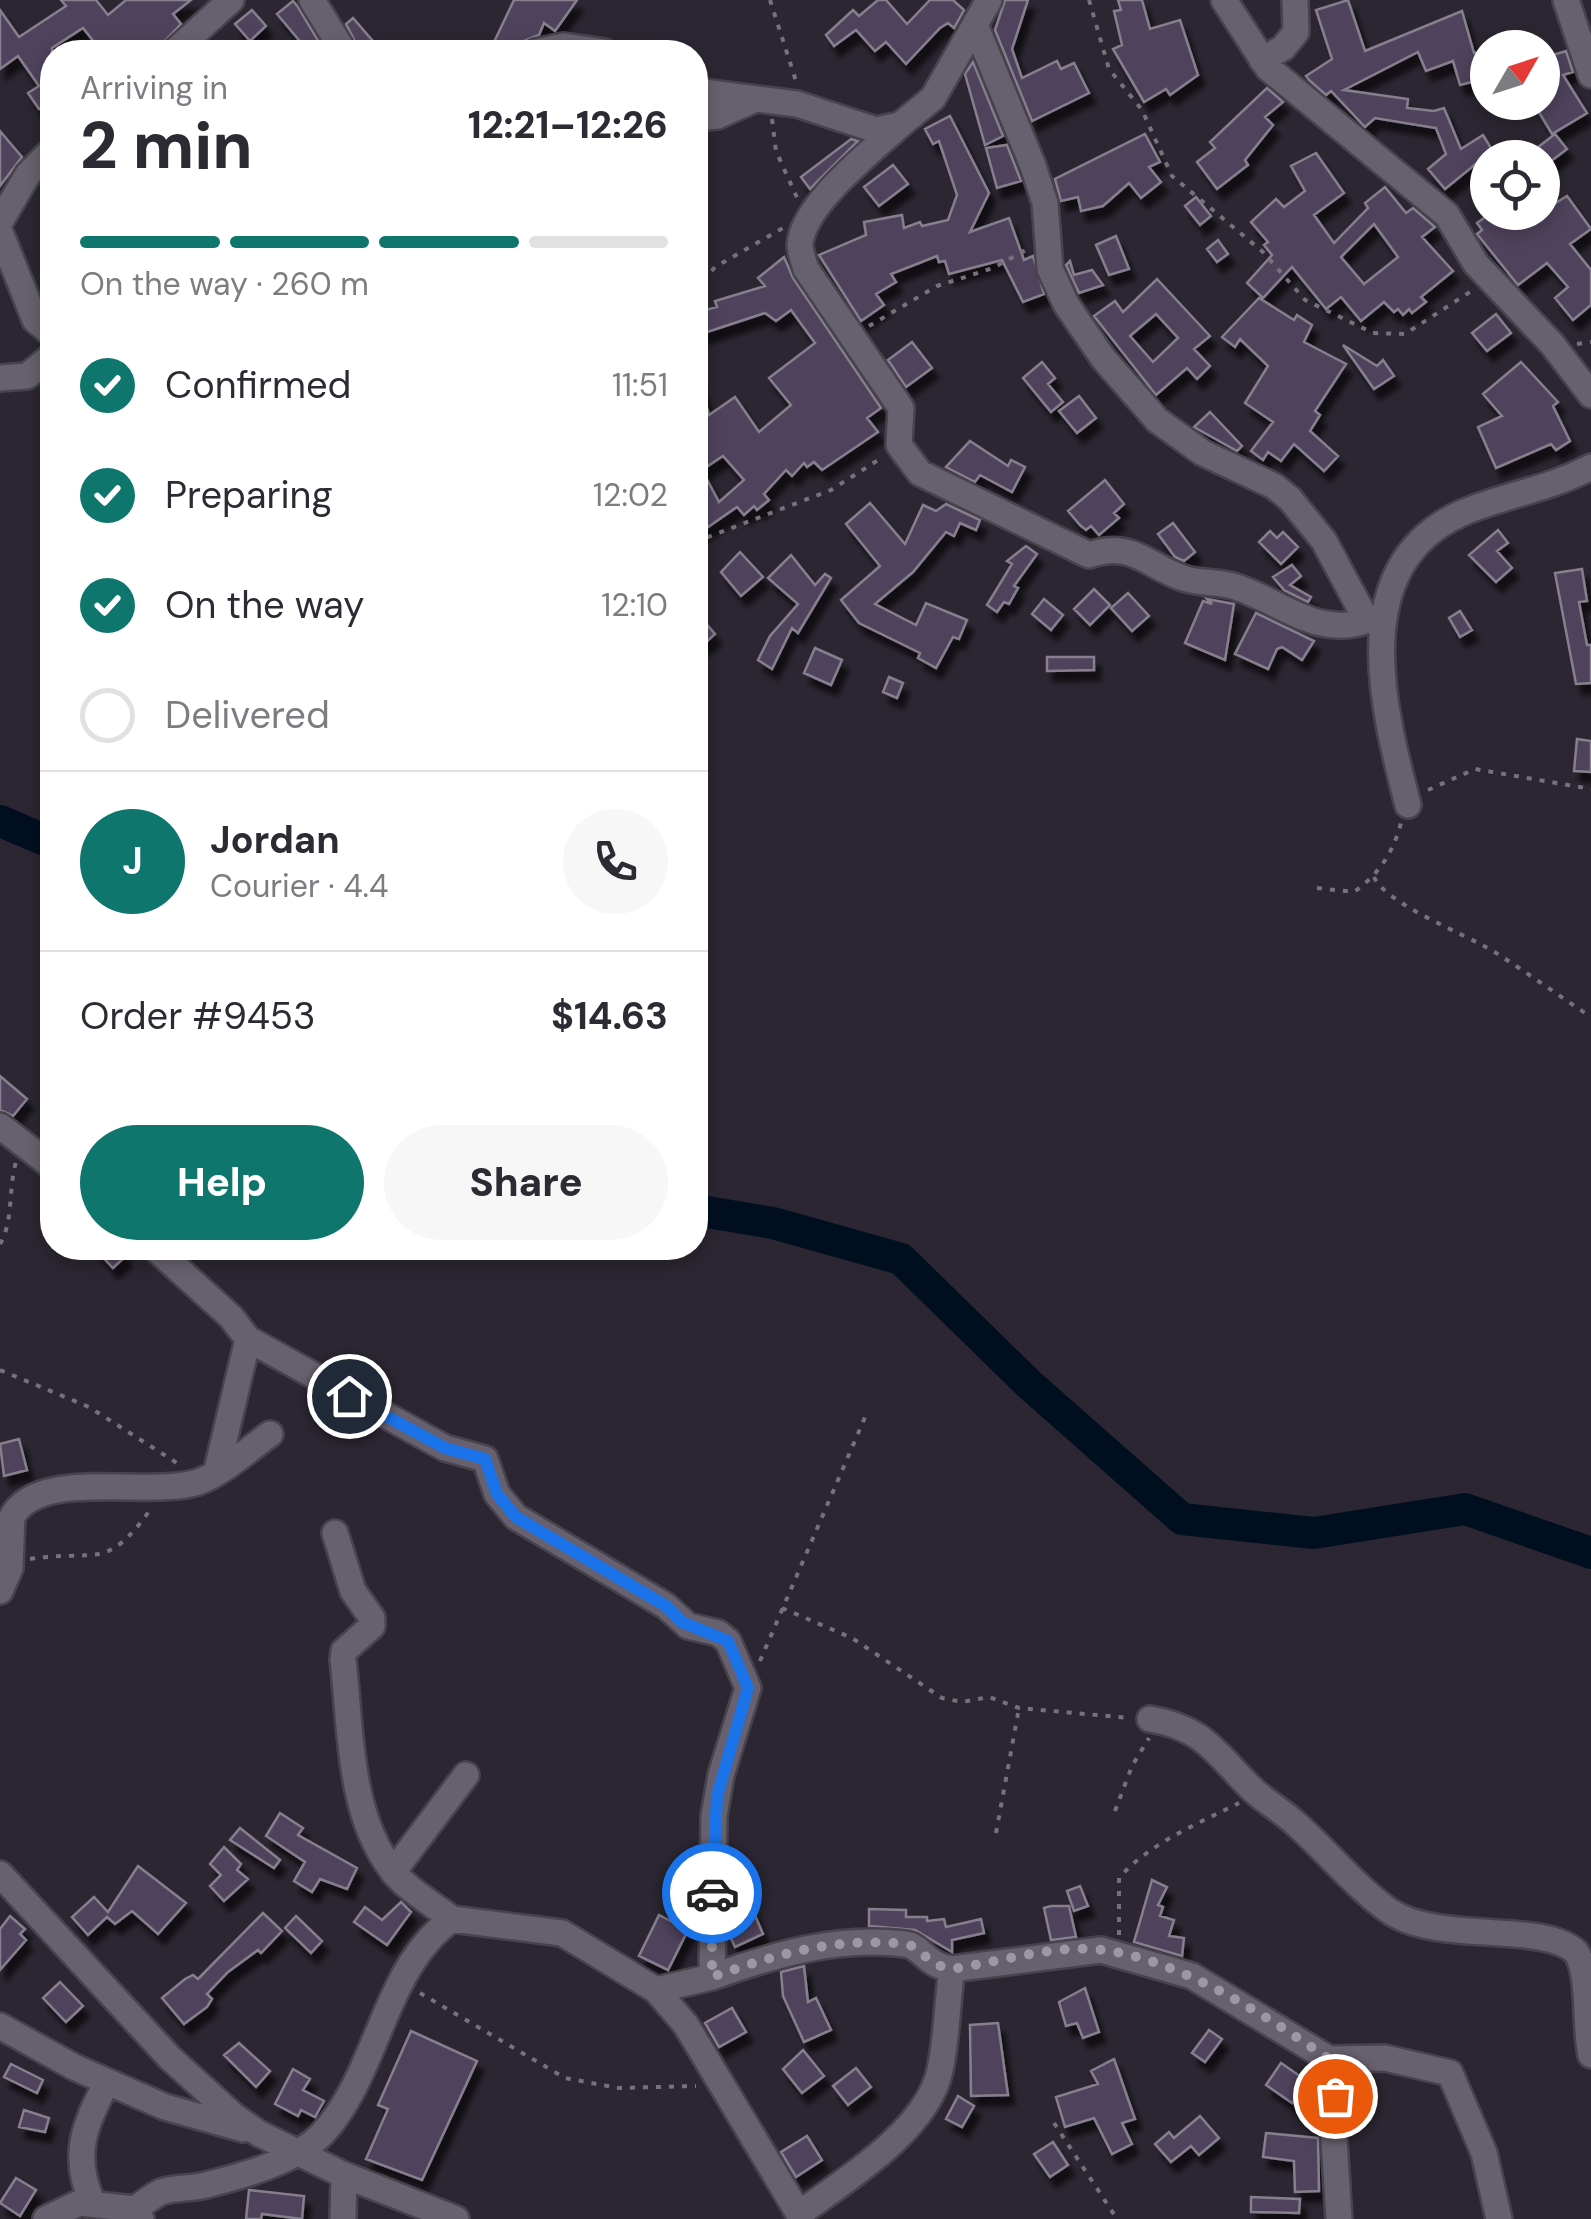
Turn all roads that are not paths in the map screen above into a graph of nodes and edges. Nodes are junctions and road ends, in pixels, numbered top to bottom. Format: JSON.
{"nodes":[{"id":1,"x":230,"y":0,"type":"edge"},
{"id":2,"x":312,"y":0,"type":"edge"},
{"id":3,"x":989,"y":0,"type":"edge"},
{"id":4,"x":1224,"y":0,"type":"edge"},
{"id":5,"x":1295,"y":0,"type":"edge"},
{"id":6,"x":1566,"y":0,"type":"edge"},
{"id":7,"x":976,"y":27,"type":"junction"},
{"id":8,"x":187,"y":40,"type":"edge"},
{"id":9,"x":337,"y":40,"type":"edge"},
{"id":10,"x":1262,"y":60,"type":"junction"},
{"id":11,"x":1591,"y":74,"type":"edge"},
{"id":12,"x":708,"y":93,"type":"edge"},
{"id":13,"x":774,"y":102,"type":"junction"},
{"id":14,"x":708,"y":117,"type":"edge"},
{"id":15,"x":900,"y":125,"type":"junction"},
{"id":16,"x":40,"y":162,"type":"edge"},
{"id":17,"x":0,"y":222,"type":"edge"},
{"id":18,"x":0,"y":232,"type":"edge"},
{"id":19,"x":40,"y":324,"type":"edge"},
{"id":20,"x":40,"y":366,"type":"edge"},
{"id":21,"x":0,"y":378,"type":"edge"},
{"id":22,"x":1591,"y":395,"type":"edge"},
{"id":23,"x":1591,"y":467,"type":"edge"},
{"id":24,"x":1374,"y":623,"type":"junction"},
{"id":25,"x":1408,"y":805,"type":"road end"},
{"id":26,"x":0,"y":1126,"type":"edge"},
{"id":27,"x":40,"y":1156,"type":"edge"},
{"id":28,"x":168,"y":1260,"type":"edge"},
{"id":29,"x":248,"y":1339,"type":"junction"},
{"id":30,"x":270,"y":1434,"type":"dead end"},
{"id":31,"x":209,"y":1476,"type":"junction"},
{"id":32,"x":335,"y":1533,"type":"dead end"},
{"id":33,"x":1,"y":1588,"type":"edge"},
{"id":34,"x":1153,"y":1719,"type":"road end"},
{"id":35,"x":466,"y":1775,"type":"dead end"},
{"id":36,"x":393,"y":1872,"type":"junction"},
{"id":37,"x":0,"y":1874,"type":"edge"},
{"id":38,"x":452,"y":1919,"type":"junction"},
{"id":39,"x":952,"y":1969,"type":"junction"},
{"id":40,"x":712,"y":1977,"type":"junction"},
{"id":41,"x":656,"y":1990,"type":"junction"},
{"id":42,"x":0,"y":2026,"type":"edge"},
{"id":43,"x":1591,"y":2055,"type":"edge"},
{"id":44,"x":1329,"y":2059,"type":"junction"},
{"id":45,"x":107,"y":2082,"type":"junction"},
{"id":46,"x":258,"y":2134,"type":"junction"},
{"id":47,"x":302,"y":2151,"type":"junction"},
{"id":48,"x":344,"y":2175,"type":"junction"},
{"id":49,"x":93,"y":2204,"type":"junction"},
{"id":50,"x":138,"y":2214,"type":"edge"},
{"id":51,"x":802,"y":2216,"type":"edge"},
{"id":52,"x":46,"y":2219,"type":"edge"},
{"id":53,"x":343,"y":2219,"type":"edge"},
{"id":54,"x":456,"y":2219,"type":"edge"},
{"id":55,"x":1340,"y":2219,"type":"edge"},
{"id":56,"x":1500,"y":2219,"type":"edge"}],
"edges":[{"from":1,"to":8,"type":"street"},
{"from":2,"to":9,"type":"street"},
{"from":3,"to":7,"type":"street"},
{"from":4,"to":10,"type":"street"},
{"from":5,"to":10,"type":"street"},
{"from":6,"to":11,"type":"street"},
{"from":7,"to":15,"type":"street"},
{"from":7,"to":24,"type":"street"},
{"from":10,"to":22,"type":"street"},
{"from":12,"to":13,"type":"street"},
{"from":13,"to":14,"type":"street"},
{"from":13,"to":15,"type":"street"},
{"from":15,"to":24,"type":"street"},
{"from":16,"to":17,"type":"street"},
{"from":18,"to":19,"type":"street"},
{"from":20,"to":21,"type":"street"},
{"from":23,"to":24,"type":"street"},
{"from":24,"to":25,"type":"street"},
{"from":26,"to":27,"type":"street"},
{"from":28,"to":29,"type":"street"},
{"from":29,"to":31,"type":"street"},
{"from":29,"to":40,"type":"street"},
{"from":30,"to":31,"type":"street"},
{"from":31,"to":33,"type":"street"},
{"from":32,"to":36,"type":"street"},
{"from":34,"to":43,"type":"street"},
{"from":35,"to":36,"type":"street"},
{"from":36,"to":38,"type":"street"},
{"from":37,"to":46,"type":"street"},
{"from":38,"to":41,"type":"street"},
{"from":38,"to":47,"type":"street"},
{"from":39,"to":40,"type":"street"},
{"from":39,"to":44,"type":"street"},
{"from":39,"to":51,"type":"street"},
{"from":40,"to":41,"type":"street"},
{"from":41,"to":51,"type":"street"},
{"from":42,"to":45,"type":"street"},
{"from":44,"to":55,"type":"street"},
{"from":44,"to":56,"type":"street"},
{"from":45,"to":46,"type":"street"},
{"from":45,"to":49,"type":"street"},
{"from":46,"to":47,"type":"street"},
{"from":47,"to":48,"type":"street"},
{"from":47,"to":50,"type":"street"},
{"from":48,"to":53,"type":"street"},
{"from":48,"to":54,"type":"street"},
{"from":49,"to":50,"type":"street"},
{"from":49,"to":52,"type":"street"}]}
